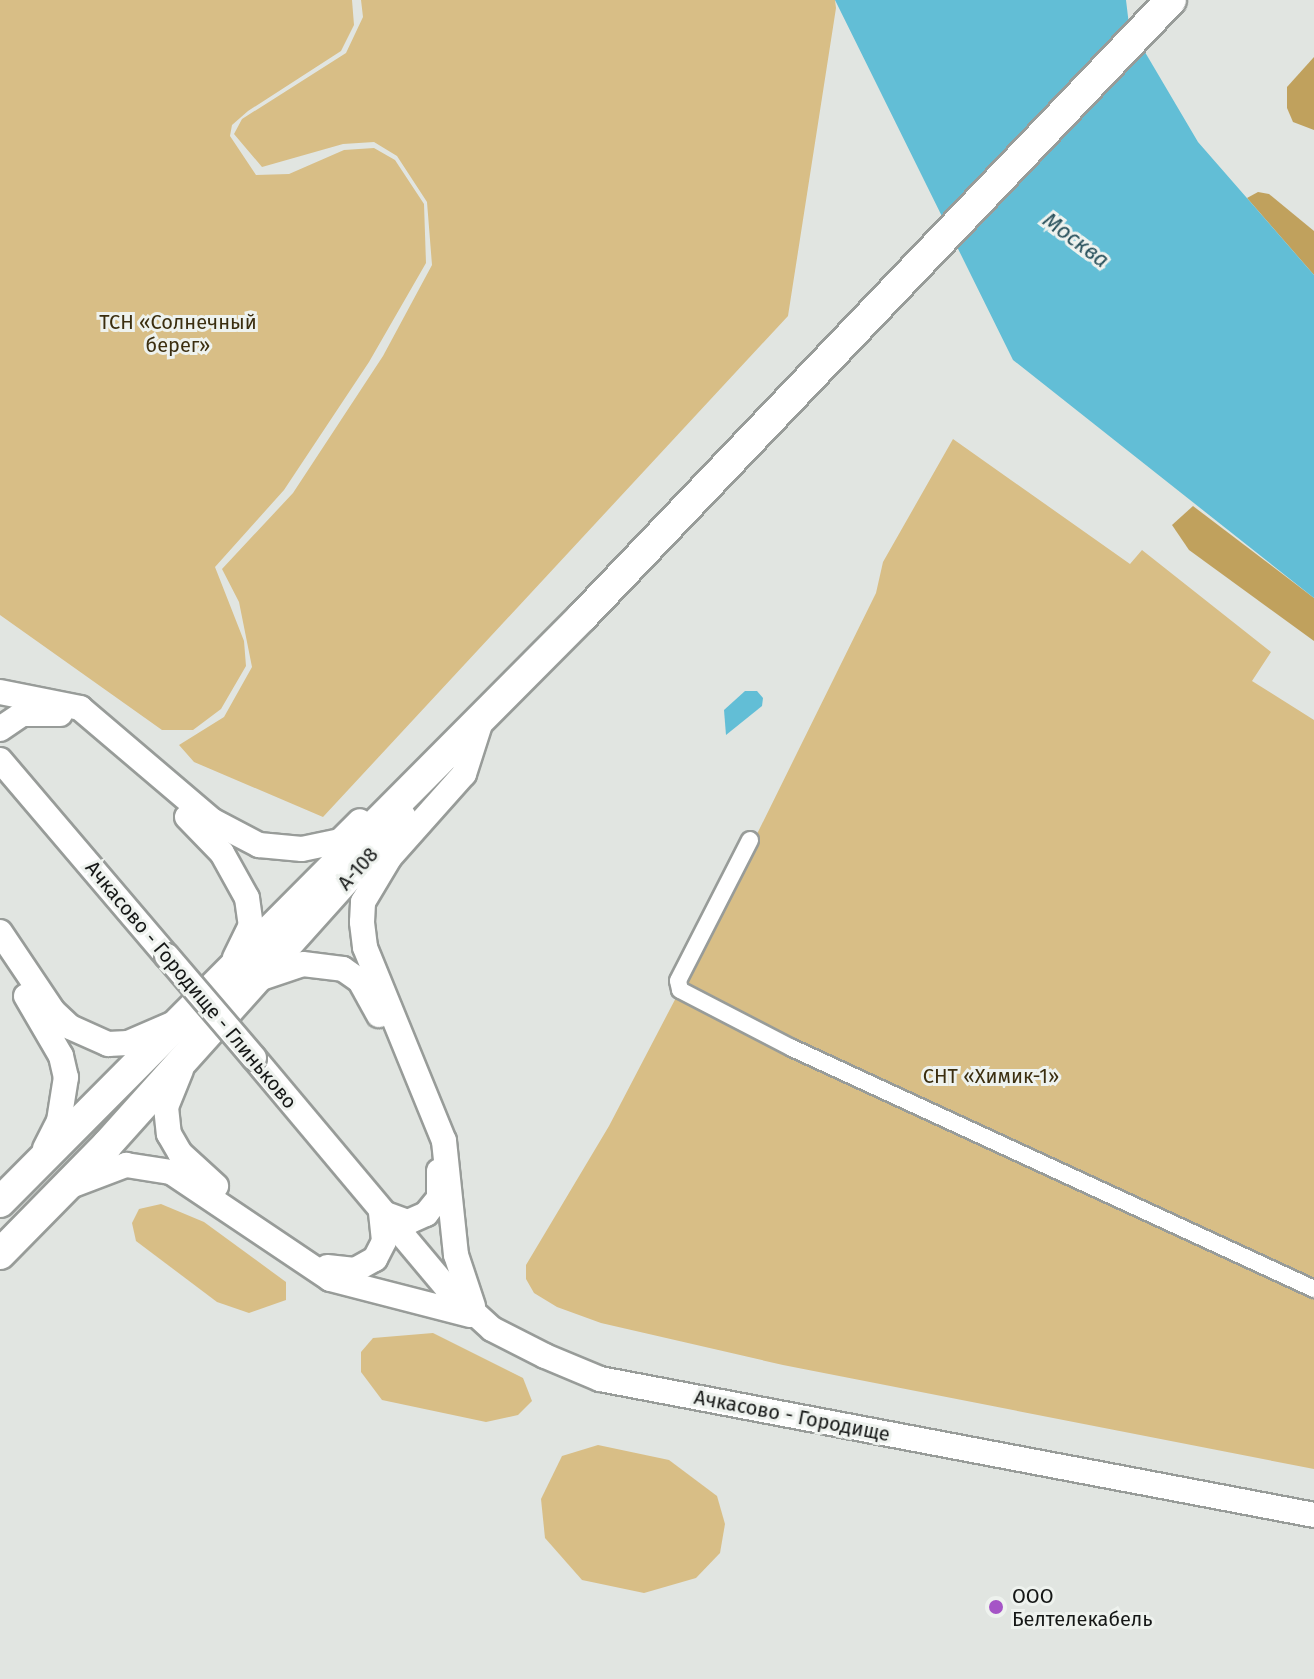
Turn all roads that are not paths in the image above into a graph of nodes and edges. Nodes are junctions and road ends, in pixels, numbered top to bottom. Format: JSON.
{"nodes":[{"id":1,"x":1171,"y":0,"type":"edge"},
{"id":2,"x":0,"y":692,"type":"edge"},
{"id":3,"x":482,"y":718,"type":"junction"},
{"id":4,"x":0,"y":729,"type":"edge"},
{"id":5,"x":452,"y":750,"type":"junction"},
{"id":6,"x":2,"y":761,"type":"edge"},
{"id":7,"x":750,"y":840,"type":"dead end"},
{"id":8,"x":0,"y":932,"type":"edge"},
{"id":9,"x":0,"y":953,"type":"edge"},
{"id":10,"x":227,"y":971,"type":"junction"},
{"id":11,"x":256,"y":980,"type":"junction"},
{"id":12,"x":176,"y":1021,"type":"junction"},
{"id":13,"x":194,"y":1048,"type":"junction"},
{"id":14,"x":38,"y":1162,"type":"junction"},
{"id":15,"x":66,"y":1188,"type":"junction"},
{"id":16,"x":0,"y":1202,"type":"edge"},
{"id":17,"x":381,"y":1212,"type":"junction"},
{"id":18,"x":0,"y":1254,"type":"edge"},
{"id":19,"x":1314,"y":1289,"type":"edge"},
{"id":20,"x":479,"y":1319,"type":"junction"},
{"id":21,"x":1314,"y":1515,"type":"edge"}],
"edges":[{"from":1,"to":3,"type":"highway","number":"А-108"},
{"from":2,"to":3,"type":"street"},
{"from":3,"to":5,"type":"highway","number":"А-108"},
{"from":3,"to":20,"type":"street"},
{"from":4,"to":10,"type":"street"},
{"from":5,"to":10,"type":"highway","number":"А-108"},
{"from":5,"to":11,"type":"highway","name":"А-108","number":"А-108"},
{"from":6,"to":17,"type":"street","name":"Ачкасово - Городище - Глиньково","bridge":true},
{"from":7,"to":19,"type":"street"},
{"from":8,"to":12,"type":"street"},
{"from":9,"to":14,"type":"street"},
{"from":10,"to":12,"type":"highway","number":"А-108"},
{"from":11,"to":13,"type":"highway","number":"А-108"},
{"from":11,"to":17,"type":"street"},
{"from":12,"to":14,"type":"highway","number":"А-108"},
{"from":13,"to":15,"type":"highway","number":"А-108"},
{"from":13,"to":17,"type":"street"},
{"from":14,"to":16,"type":"highway","number":"А-108"},
{"from":15,"to":18,"type":"highway","number":"А-108"},
{"from":15,"to":20,"type":"street"},
{"from":17,"to":20,"type":"street","name":"Ачкасово - Городище"},
{"from":20,"to":21,"type":"street","name":"Ачкасово - Городище"}]}
